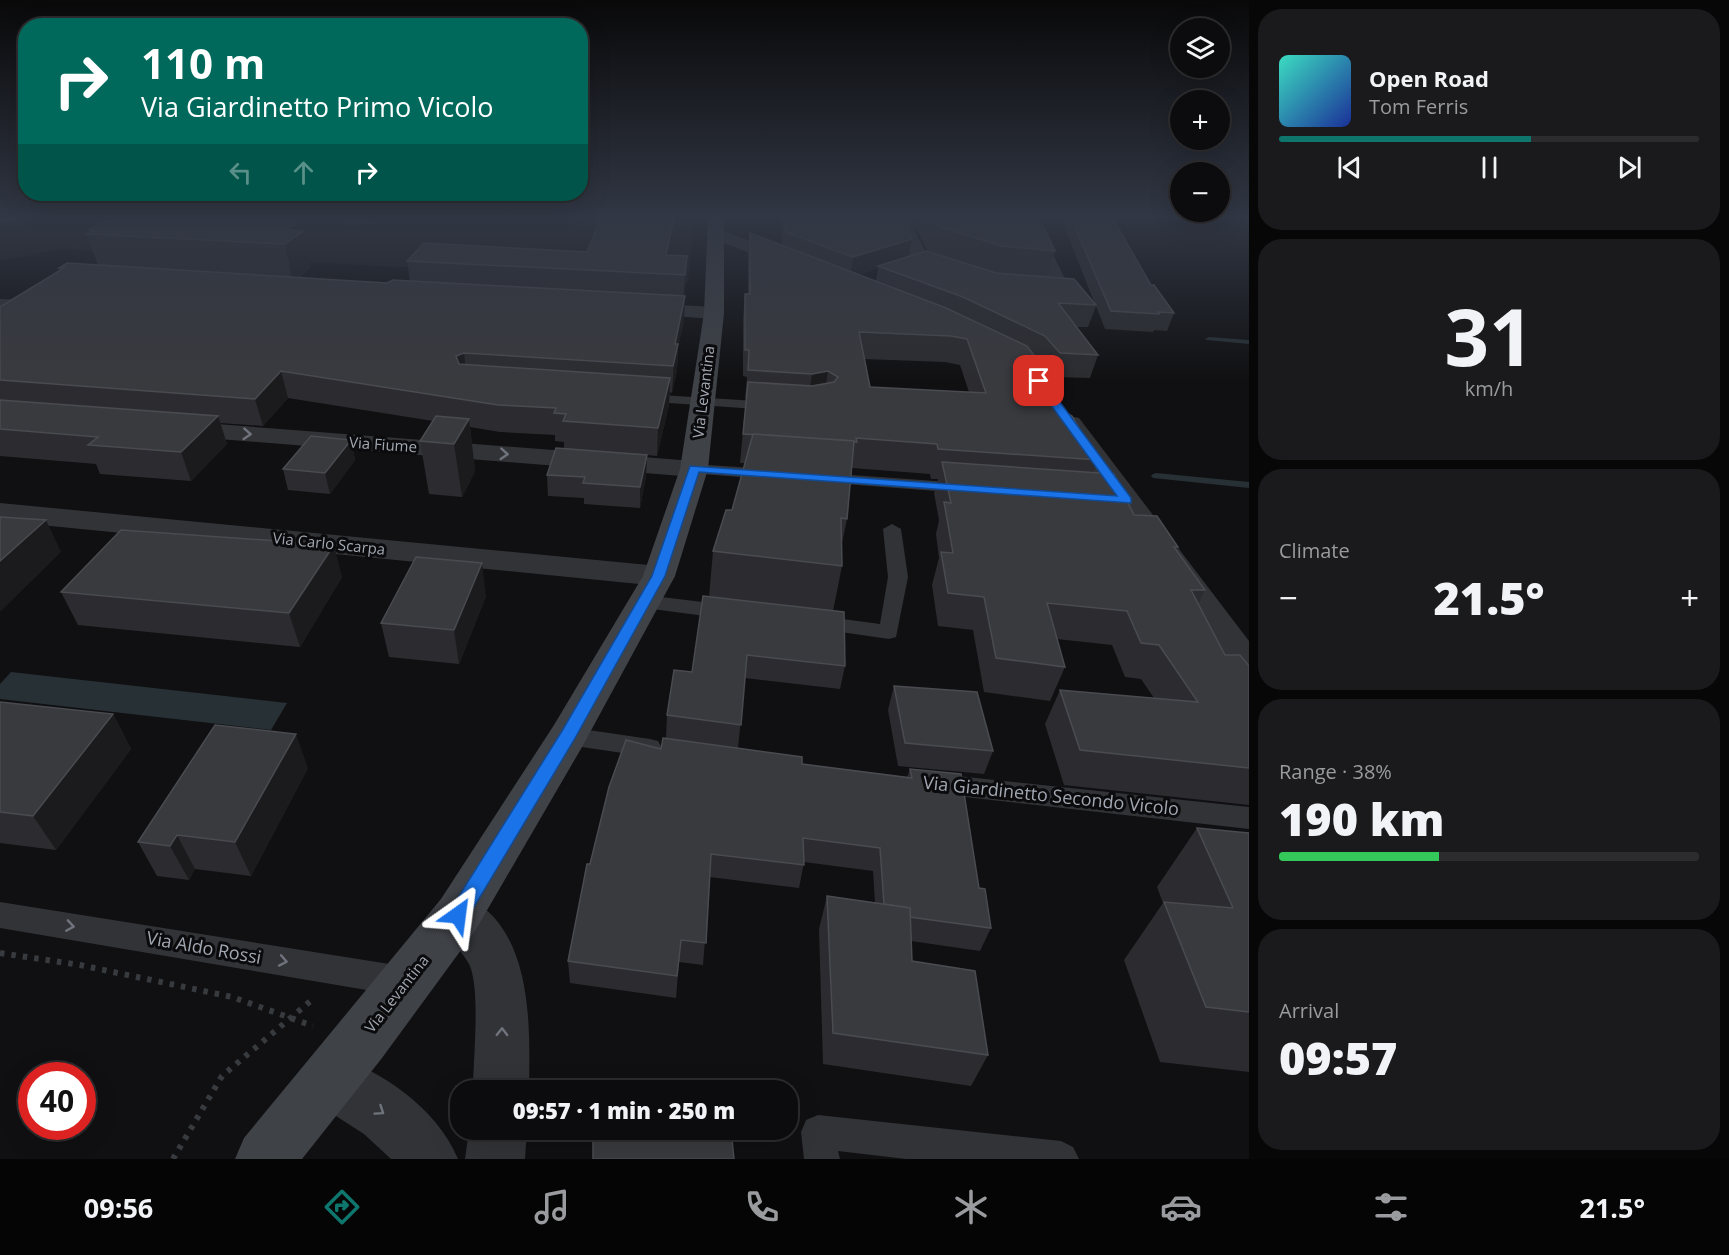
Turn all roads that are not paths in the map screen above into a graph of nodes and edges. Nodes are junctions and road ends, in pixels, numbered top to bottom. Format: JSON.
{"nodes":[{"id":1,"x":715,"y":272,"type":"edge"},
{"id":2,"x":815,"y":272,"type":"edge"},
{"id":3,"x":950,"y":272,"type":"edge"},
{"id":4,"x":1052,"y":272,"type":"edge"},
{"id":5,"x":819,"y":274,"type":"edge"},
{"id":6,"x":972,"y":279,"type":"edge"},
{"id":7,"x":1015,"y":288,"type":"edge"},
{"id":8,"x":43,"y":294,"type":"edge"},
{"id":9,"x":0,"y":303,"type":"edge"},
{"id":10,"x":25,"y":304,"type":"junction"},
{"id":11,"x":624,"y":308,"type":"edge"},
{"id":12,"x":714,"y":313,"type":"junction"},
{"id":13,"x":0,"y":319,"type":"edge"},
{"id":14,"x":633,"y":397,"type":"edge"},
{"id":15,"x":704,"y":402,"type":"junction"},
{"id":16,"x":784,"y":407,"type":"edge"},
{"id":17,"x":1058,"y":408,"type":"edge"},
{"id":18,"x":155,"y":427,"type":"edge"},
{"id":19,"x":694,"y":469,"type":"junction"},
{"id":20,"x":784,"y":475,"type":"edge"},
{"id":21,"x":807,"y":477,"type":"edge"},
{"id":22,"x":985,"y":490,"type":"edge"},
{"id":23,"x":0,"y":512,"type":"edge"},
{"id":24,"x":892,"y":529,"type":"dead end"},
{"id":25,"x":652,"y":589,"type":"junction"},
{"id":26,"x":749,"y":615,"type":"edge"},
{"id":27,"x":796,"y":620,"type":"edge"},
{"id":28,"x":1249,"y":667,"type":"edge"},
{"id":29,"x":568,"y":736,"type":"junction"},
{"id":30,"x":675,"y":751,"type":"edge"},
{"id":31,"x":915,"y":781,"type":"edge"},
{"id":32,"x":1249,"y":818,"type":"edge"},
{"id":33,"x":0,"y":915,"type":"edge"},
{"id":34,"x":458,"y":915,"type":"junction"},
{"id":35,"x":408,"y":981,"type":"junction"},
{"id":36,"x":347,"y":1060,"type":"junction"},
{"id":37,"x":501,"y":1080,"type":"edge"},
{"id":38,"x":497,"y":1140,"type":"edge"},
{"id":39,"x":1061,"y":1158,"type":"edge"},
{"id":40,"x":265,"y":1159,"type":"edge"},
{"id":41,"x":428,"y":1159,"type":"edge"},
{"id":42,"x":495,"y":1159,"type":"edge"},
{"id":43,"x":822,"y":1159,"type":"edge"}],
"edges":[{"from":1,"to":12,"type":"street","name":"Via Levantina"},
{"from":2,"to":5,"type":"street"},
{"from":3,"to":6,"type":"street"},
{"from":4,"to":7,"type":"street"},
{"from":8,"to":10,"type":"street"},
{"from":9,"to":10,"type":"lane"},
{"from":10,"to":13,"type":"street"},
{"from":11,"to":12,"type":"street"},
{"from":12,"to":15,"type":"street","name":"Via Levantina"},
{"from":14,"to":15,"type":"lane"},
{"from":15,"to":16,"type":"lane"},
{"from":15,"to":19,"type":"street","name":"Via Levantina"},
{"from":17,"to":28,"type":"street"},
{"from":18,"to":19,"type":"street","name":"Via Fiume","one_way":true},
{"from":19,"to":20,"type":"lane"},
{"from":19,"to":25,"type":"street","name":"Via Levantina"},
{"from":21,"to":22,"type":"lane"},
{"from":23,"to":25,"type":"street","name":"Via Carlo Scarpa"},
{"from":24,"to":27,"type":"lane"},
{"from":25,"to":26,"type":"lane"},
{"from":25,"to":29,"type":"street","name":"Via Levantina"},
{"from":29,"to":30,"type":"lane"},
{"from":29,"to":34,"type":"street","name":"Via Levantina"},
{"from":31,"to":32,"type":"lane","name":"Via Giardinetto Secondo Vicolo"},
{"from":33,"to":35,"type":"lane","name":"Via Aldo Rossi","one_way":true},
{"from":34,"to":35,"type":"street","name":"Via Levantina"},
{"from":37,"to":34,"type":"street","one_way":true},
{"from":35,"to":36,"type":"street","name":"Via Levantina"},
{"from":36,"to":40,"type":"street","name":"Via Levantina"},
{"from":36,"to":41,"type":"street","one_way":true},
{"from":38,"to":42,"type":"street"},
{"from":39,"to":43,"type":"lane"}]}
